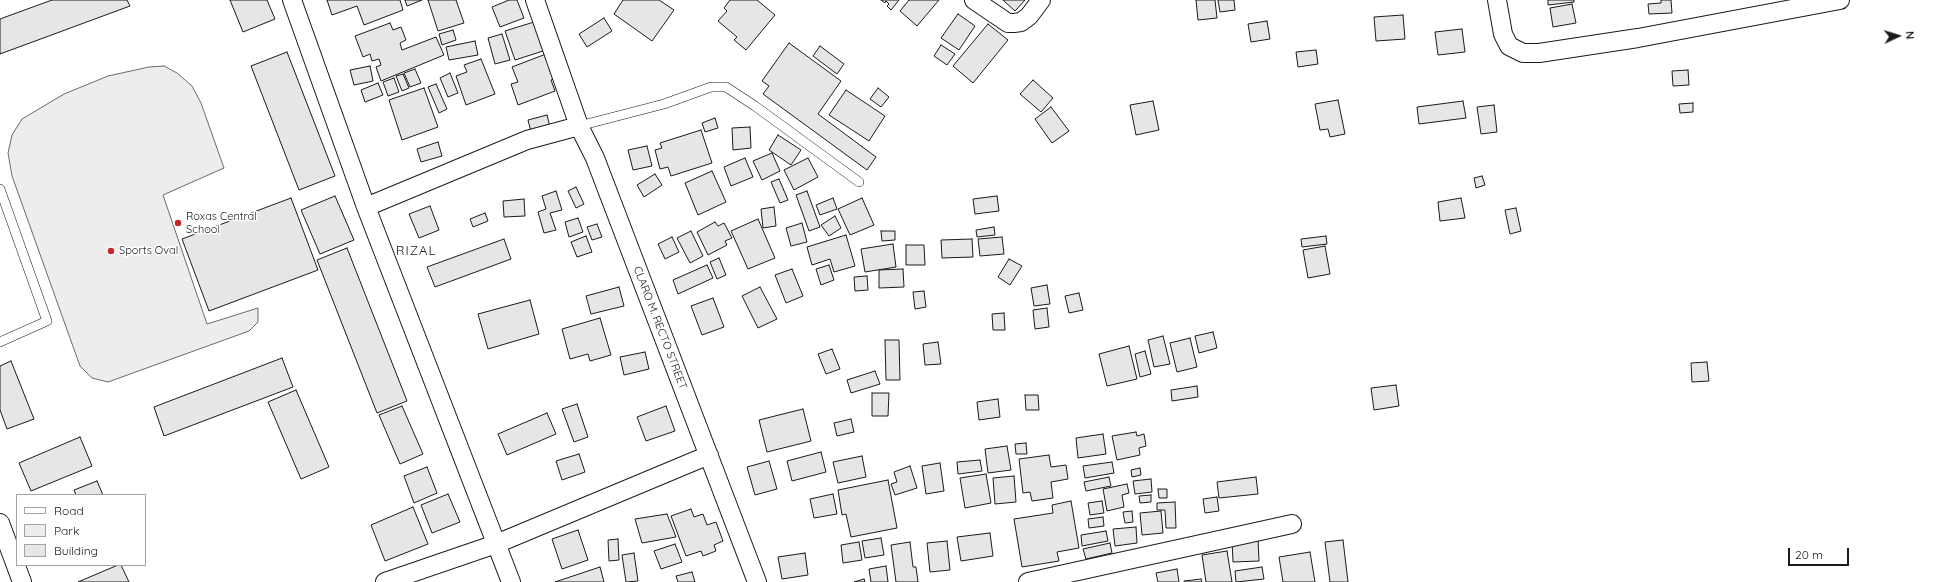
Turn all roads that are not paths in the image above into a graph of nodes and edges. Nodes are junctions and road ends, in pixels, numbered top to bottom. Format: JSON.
{"nodes":[{"id":1,"x":292,"y":0,"type":"edge"},
{"id":2,"x":536,"y":0,"type":"edge"},
{"id":3,"x":974,"y":0,"type":"edge"},
{"id":4,"x":1041,"y":0,"type":"edge"},
{"id":5,"x":1497,"y":0,"type":"edge"},
{"id":6,"x":1840,"y":0,"type":"edge"},
{"id":7,"x":580,"y":126,"type":"junction"},
{"id":8,"x":859,"y":182,"type":"dead end"},
{"id":9,"x":0,"y":188,"type":"edge"},
{"id":10,"x":366,"y":208,"type":"junction"},
{"id":11,"x":0,"y":342,"type":"edge"},
{"id":12,"x":709,"y":455,"type":"junction"},
{"id":13,"x":0,"y":523,"type":"edge"},
{"id":14,"x":1292,"y":524,"type":"dead end"},
{"id":15,"x":496,"y":544,"type":"junction"},
{"id":16,"x":16,"y":566,"type":"edge"},
{"id":17,"x":16,"y":566,"type":"edge"},
{"id":18,"x":22,"y":582,"type":"edge"},
{"id":19,"x":386,"y":582,"type":"edge"},
{"id":20,"x":511,"y":582,"type":"edge"},
{"id":21,"x":757,"y":582,"type":"edge"},
{"id":22,"x":1028,"y":582,"type":"edge"}],
"edges":[{"from":1,"to":10,"type":"street"},
{"from":2,"to":7,"type":"street","name":"CLARO M. RECTO STREET"},
{"from":3,"to":4,"type":"street"},
{"from":5,"to":6,"type":"street"},
{"from":7,"to":8,"type":"lane"},
{"from":7,"to":10,"type":"street"},
{"from":7,"to":12,"type":"street","name":"CLARO M. RECTO STREET"},
{"from":9,"to":11,"type":"lane"},
{"from":10,"to":15,"type":"street"},
{"from":12,"to":15,"type":"street"},
{"from":12,"to":21,"type":"street","name":"CLARO M. RECTO STREET"},
{"from":13,"to":17,"type":"street"},
{"from":14,"to":22,"type":"street"},
{"from":15,"to":19,"type":"street"},
{"from":15,"to":20,"type":"street"},
{"from":16,"to":18,"type":"street"}]}
